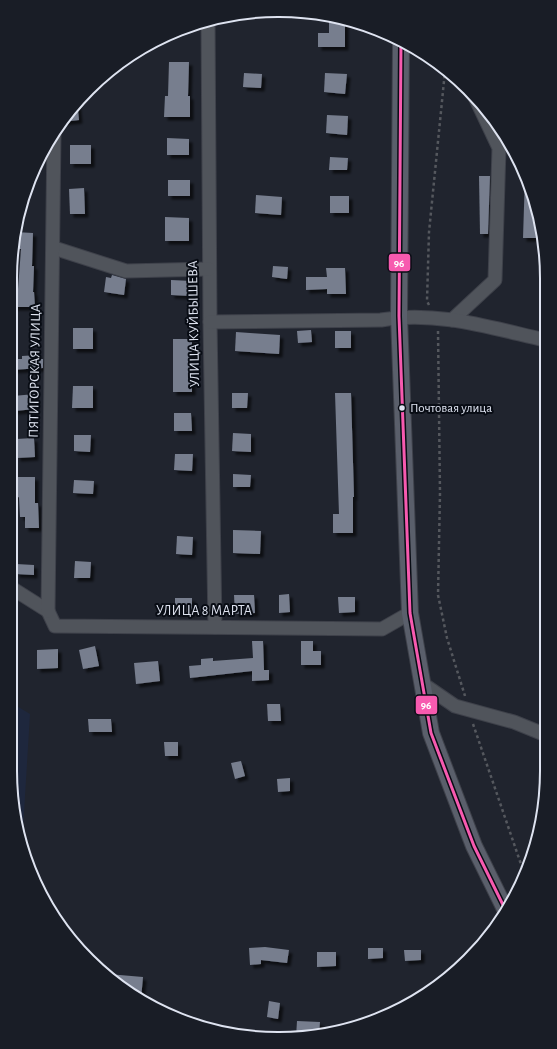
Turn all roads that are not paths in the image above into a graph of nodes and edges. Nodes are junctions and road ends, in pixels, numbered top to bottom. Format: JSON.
{"nodes":[{"id":1,"x":208,"y":27,"type":"edge"},
{"id":2,"x":401,"y":48,"type":"edge"},
{"id":3,"x":484,"y":117,"type":"edge"},
{"id":4,"x":54,"y":145,"type":"edge"},
{"id":5,"x":54,"y":248,"type":"junction"},
{"id":6,"x":209,"y":269,"type":"junction"},
{"id":7,"x":400,"y":316,"type":"junction"},
{"id":8,"x":452,"y":320,"type":"junction"},
{"id":9,"x":210,"y":322,"type":"junction"},
{"id":10,"x":540,"y":339,"type":"edge"},
{"id":11,"x":17,"y":591,"type":"edge"},
{"id":12,"x":48,"y":611,"type":"junction"},
{"id":13,"x":410,"y":613,"type":"junction"},
{"id":14,"x":215,"y":627,"type":"junction"},
{"id":15,"x":423,"y":684,"type":"junction"},
{"id":16,"x":540,"y":733,"type":"edge"},
{"id":17,"x":503,"y":905,"type":"edge"}],
"edges":[{"from":1,"to":6,"type":"street","name":"УЛИЦА КУЙБЫШЕВА"},
{"from":2,"to":7,"type":"main road"},
{"from":3,"to":8,"type":"street"},
{"from":4,"to":5,"type":"street","name":"ПЯТИГОРСКАЯ УЛИЦА"},
{"from":5,"to":6,"type":"street"},
{"from":5,"to":12,"type":"street","name":"ПЯТИГОРСКАЯ УЛИЦА"},
{"from":6,"to":9,"type":"street","name":"УЛИЦА КУЙБЫШЕВА"},
{"from":7,"to":8,"type":"street"},
{"from":7,"to":9,"type":"street"},
{"from":7,"to":13,"type":"main road"},
{"from":8,"to":10,"type":"street"},
{"from":9,"to":14,"type":"street","name":"УЛИЦА КУЙБЫШЕВА"},
{"from":11,"to":12,"type":"street","name":"УЛИЦА 8 МАРТА"},
{"from":12,"to":14,"type":"street","name":"УЛИЦА 8 МАРТА"},
{"from":13,"to":14,"type":"street","name":"УЛИЦА 8 МАРТА"},
{"from":13,"to":15,"type":"main road"},
{"from":15,"to":16,"type":"street"},
{"from":15,"to":17,"type":"main road"}]}
